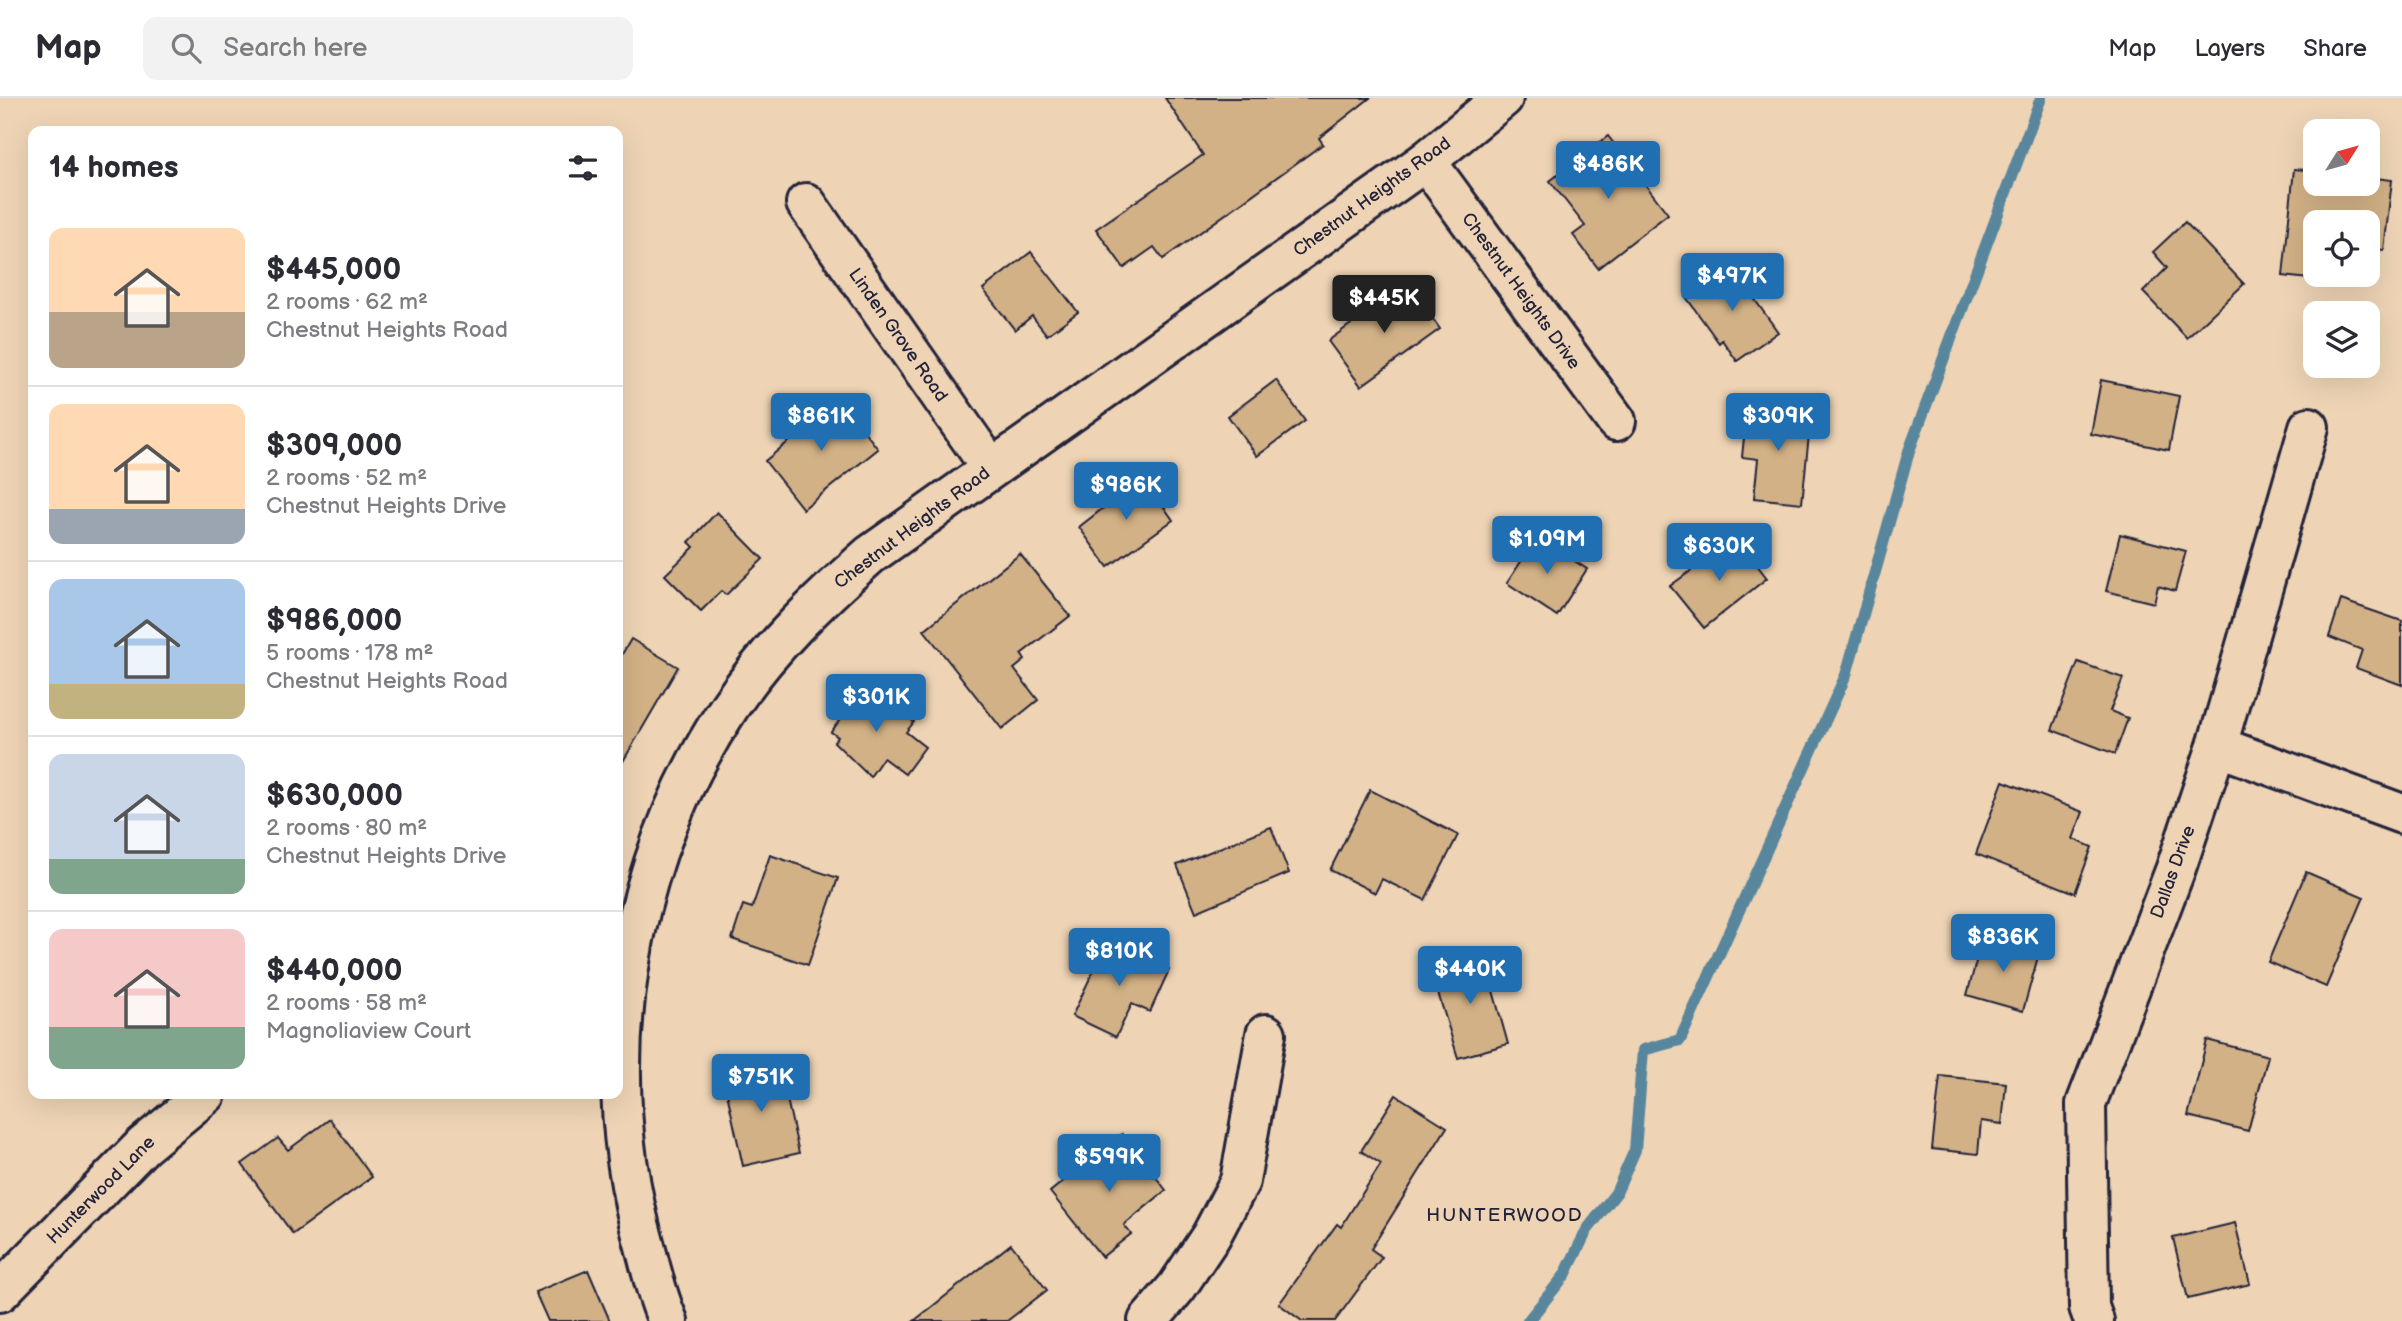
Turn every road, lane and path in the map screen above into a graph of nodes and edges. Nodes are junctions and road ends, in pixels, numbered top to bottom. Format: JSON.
{"nodes":[{"id":1,"x":1503,"y":98,"type":"edge"},
{"id":2,"x":1426,"y":161,"type":"junction"},
{"id":3,"x":806,"y":203,"type":"dead end"},
{"id":4,"x":1616,"y":421,"type":"dead end"},
{"id":5,"x":2309,"y":427,"type":"dead end"},
{"id":6,"x":991,"y":468,"type":"junction"},
{"id":7,"x":2217,"y":746,"type":"junction"},
{"id":8,"x":2402,"y":814,"type":"edge"},
{"id":9,"x":623,"y":980,"type":"edge"},
{"id":10,"x":1266,"y":1034,"type":"dead end"},
{"id":11,"x":200,"y":1099,"type":"edge"},
{"id":12,"x":622,"y":1099,"type":"edge"},
{"id":13,"x":0,"y":1292,"type":"edge"},
{"id":14,"x":668,"y":1321,"type":"edge"},
{"id":15,"x":1148,"y":1321,"type":"edge"},
{"id":16,"x":2094,"y":1321,"type":"edge"}],
"edges":[{"from":1,"to":2,"type":"street","name":"Chestnut Heights Road"},
{"from":2,"to":4,"type":"street","name":"Chestnut Heights Drive"},
{"from":2,"to":6,"type":"street","name":"Chestnut Heights Road"},
{"from":3,"to":6,"type":"street","name":"Linden Grove Road"},
{"from":5,"to":7,"type":"street","name":"Dallas Drive"},
{"from":6,"to":9,"type":"street","name":"Chestnut Heights Road"},
{"from":7,"to":8,"type":"street"},
{"from":7,"to":16,"type":"street","name":"Dallas Drive"},
{"from":10,"to":15,"type":"street"},
{"from":11,"to":13,"type":"street","name":"Hunterwood Lane"},
{"from":12,"to":14,"type":"street","name":"Chestnut Heights Road"}]}
